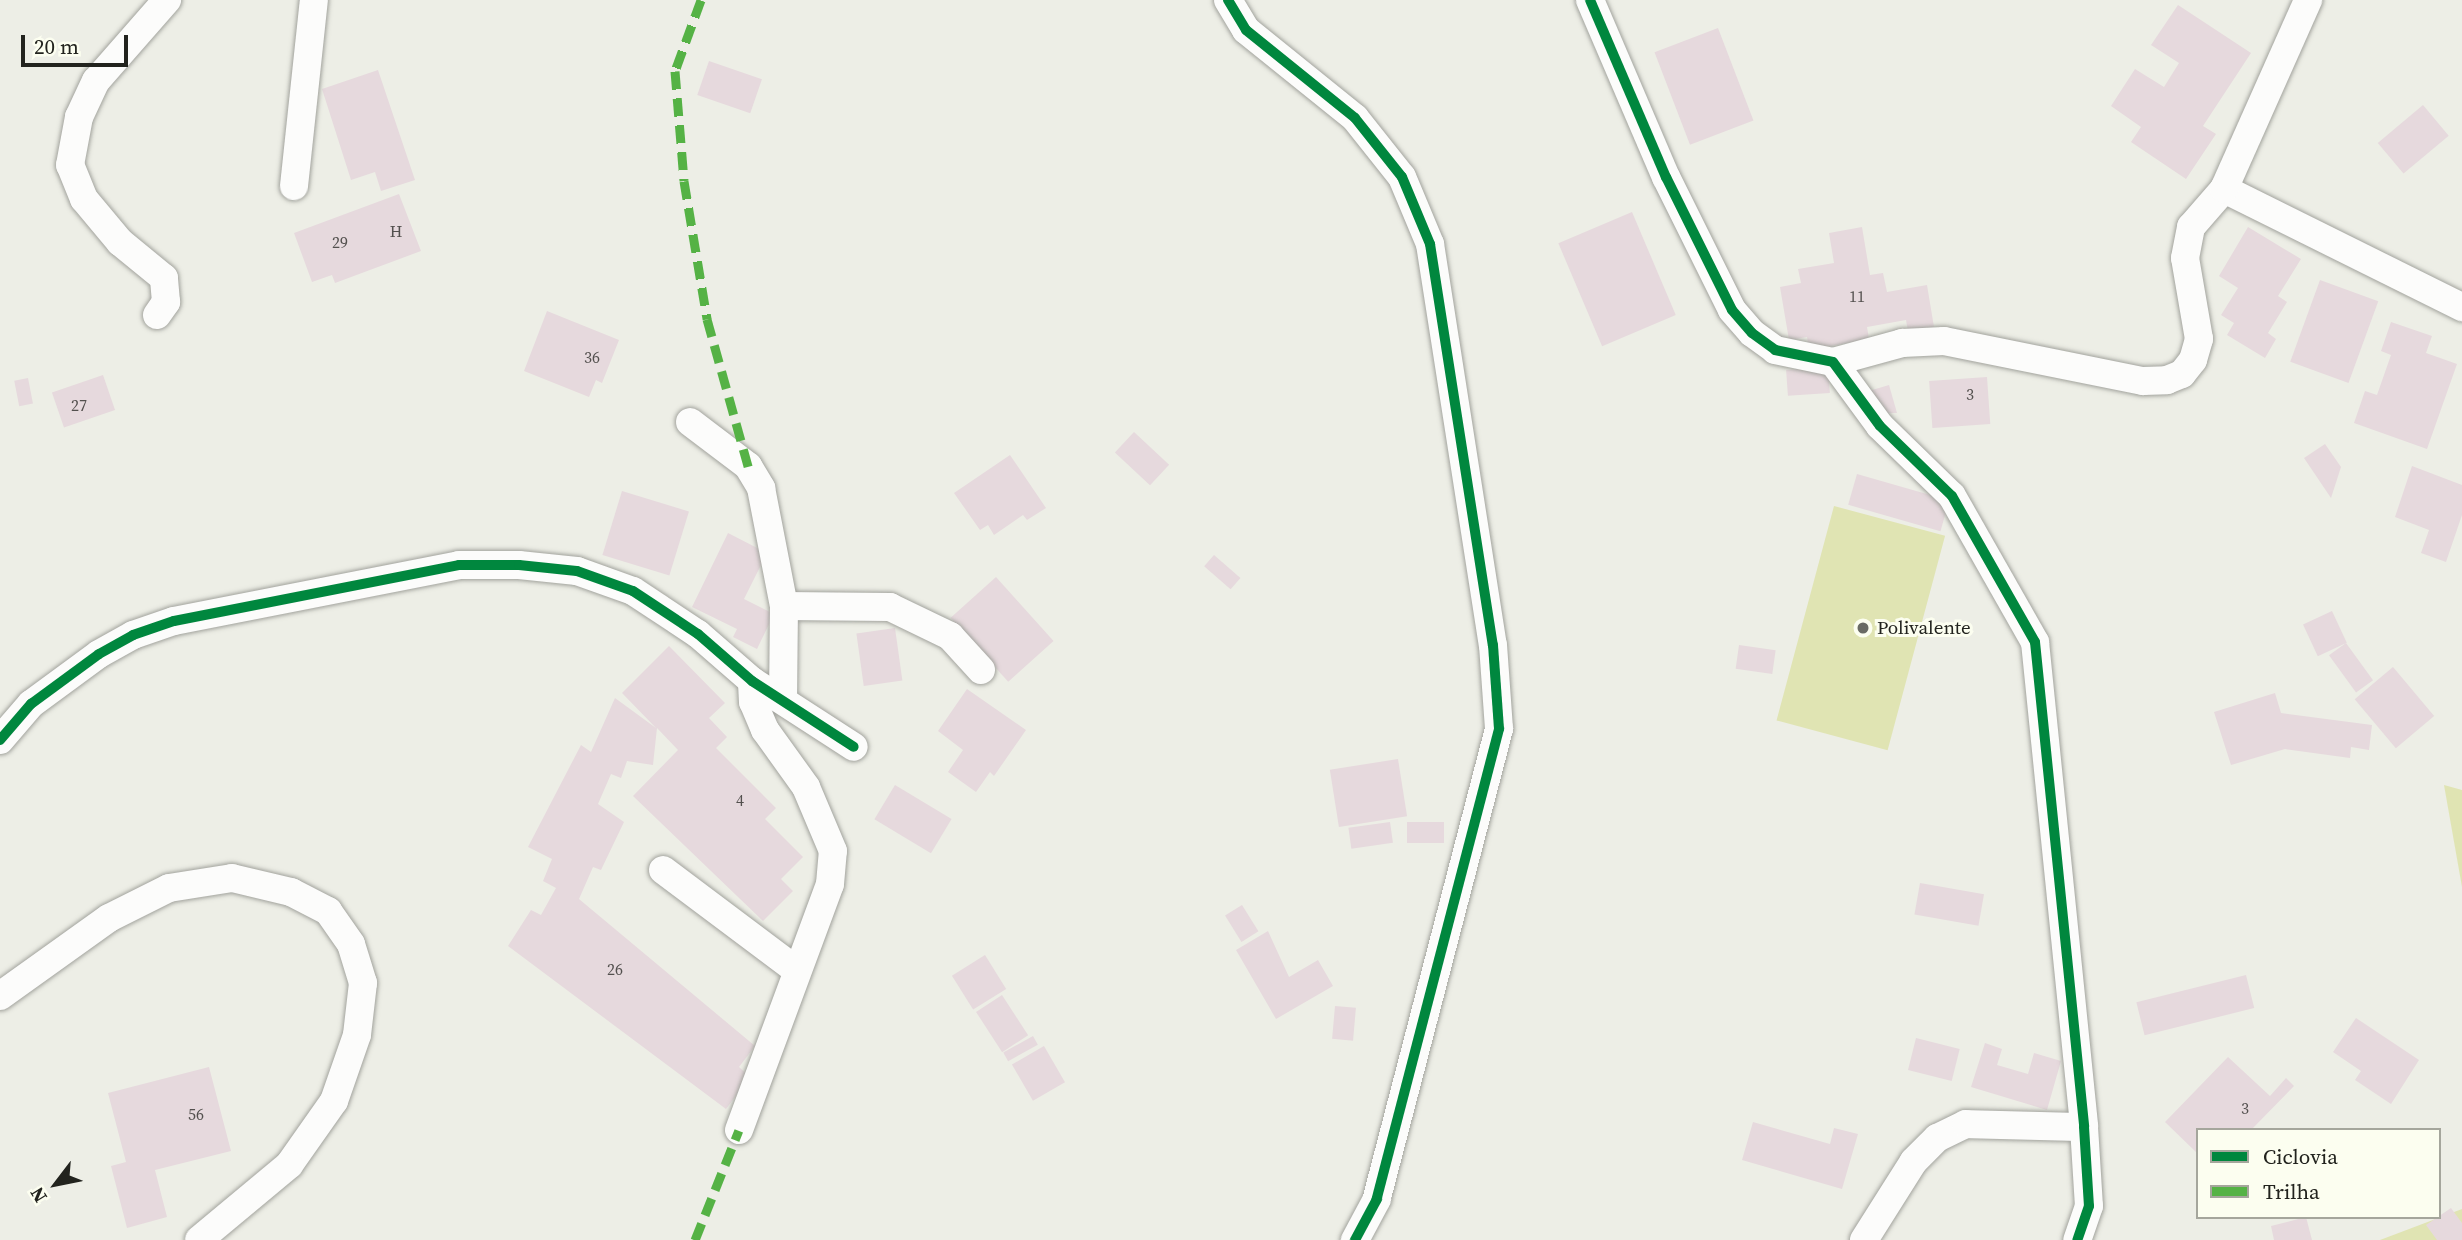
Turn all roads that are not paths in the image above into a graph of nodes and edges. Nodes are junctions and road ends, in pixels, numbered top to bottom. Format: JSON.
{"nodes":[{"id":1,"x":167,"y":0,"type":"edge"},
{"id":2,"x":314,"y":0,"type":"edge"},
{"id":3,"x":1228,"y":0,"type":"edge"},
{"id":4,"x":1590,"y":0,"type":"edge"},
{"id":5,"x":2308,"y":0,"type":"edge"},
{"id":6,"x":294,"y":186,"type":"dead end"},
{"id":7,"x":2224,"y":189,"type":"junction"},
{"id":8,"x":2462,"y":307,"type":"edge"},
{"id":9,"x":157,"y":314,"type":"dead end"},
{"id":10,"x":1833,"y":362,"type":"junction"},
{"id":11,"x":690,"y":422,"type":"dead end"},
{"id":12,"x":784,"y":606,"type":"junction"},
{"id":13,"x":981,"y":670,"type":"dead end"},
{"id":14,"x":752,"y":681,"type":"junction"},
{"id":15,"x":783,"y":699,"type":"junction"},
{"id":16,"x":0,"y":740,"type":"edge"},
{"id":17,"x":854,"y":747,"type":"dead end"},
{"id":18,"x":663,"y":870,"type":"dead end"},
{"id":19,"x":796,"y":970,"type":"junction"},
{"id":20,"x":0,"y":996,"type":"edge"},
{"id":21,"x":2084,"y":1127,"type":"junction"},
{"id":22,"x":739,"y":1130,"type":"dead end"},
{"id":23,"x":199,"y":1240,"type":"edge"},
{"id":24,"x":1355,"y":1240,"type":"edge"},
{"id":25,"x":1864,"y":1240,"type":"edge"},
{"id":26,"x":2077,"y":1240,"type":"edge"}],
"edges":[{"from":1,"to":9,"type":"street"},
{"from":2,"to":6,"type":"street"},
{"from":3,"to":24,"type":"street"},
{"from":4,"to":10,"type":"street"},
{"from":5,"to":7,"type":"street"},
{"from":7,"to":8,"type":"street"},
{"from":7,"to":10,"type":"street"},
{"from":10,"to":21,"type":"street"},
{"from":11,"to":12,"type":"street"},
{"from":12,"to":13,"type":"street"},
{"from":12,"to":15,"type":"street"},
{"from":14,"to":15,"type":"street"},
{"from":14,"to":16,"type":"street"},
{"from":14,"to":19,"type":"street"},
{"from":15,"to":17,"type":"street"},
{"from":18,"to":19,"type":"street"},
{"from":19,"to":22,"type":"street"},
{"from":20,"to":23,"type":"street"},
{"from":21,"to":25,"type":"street"},
{"from":21,"to":26,"type":"street"}]}
